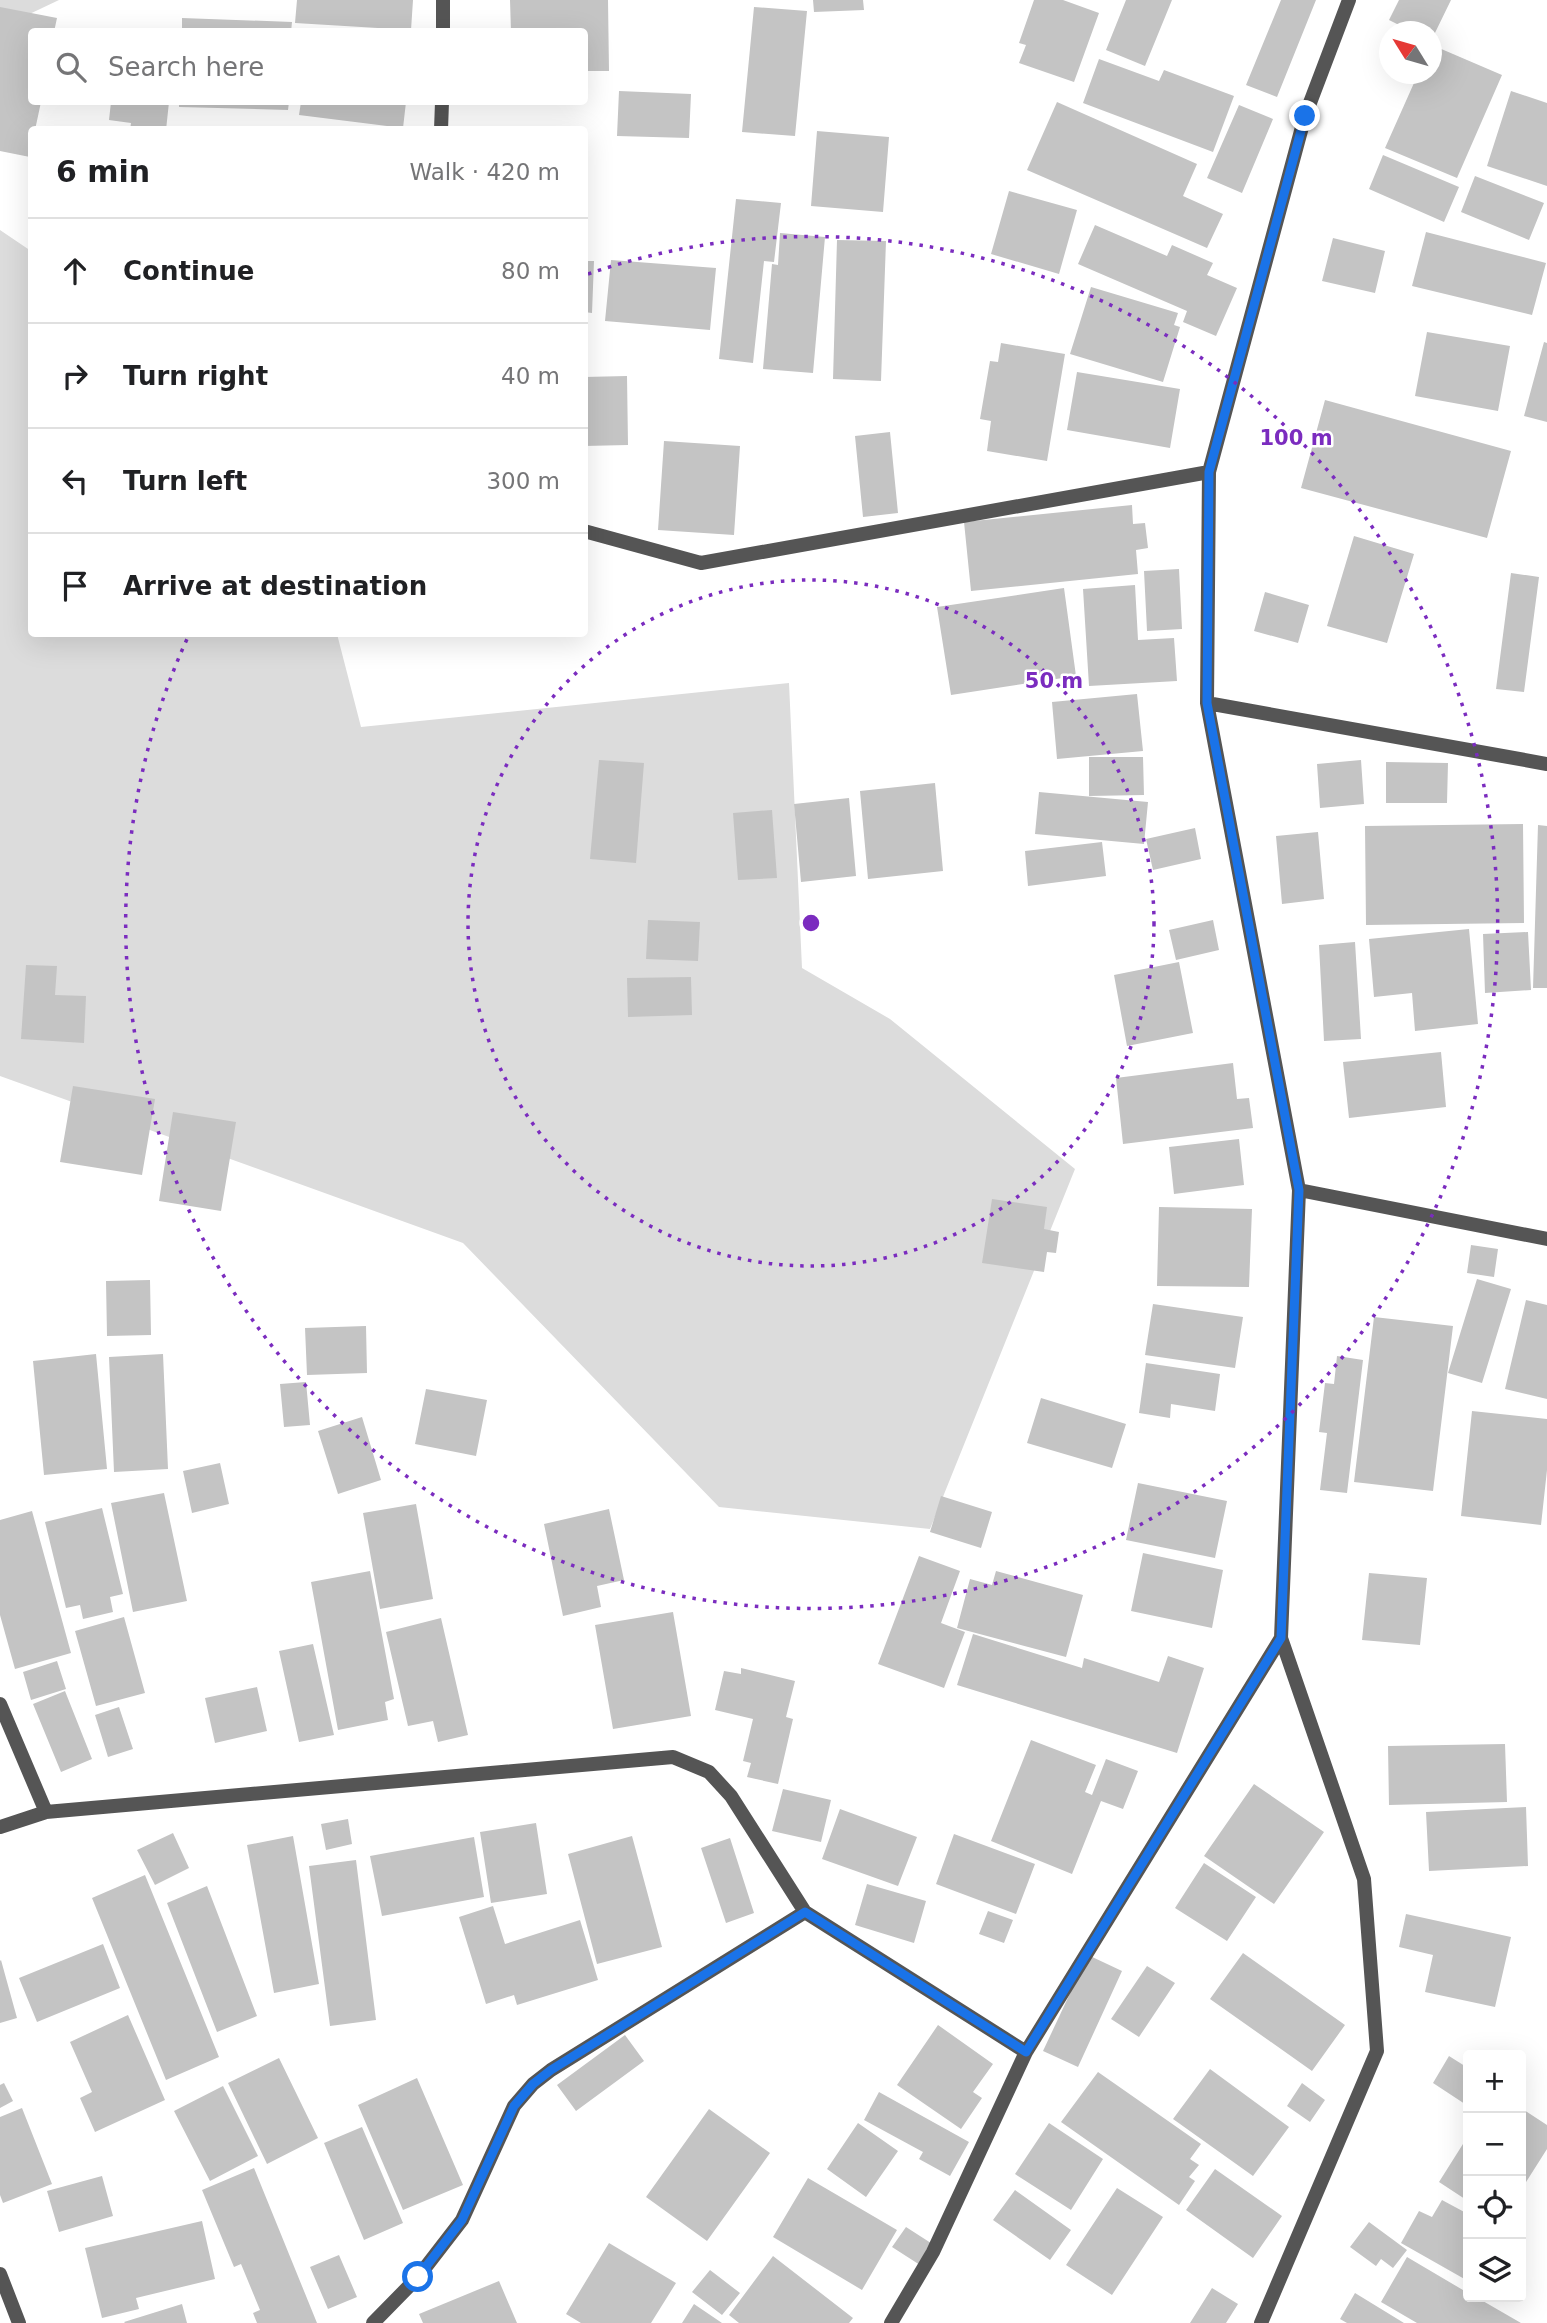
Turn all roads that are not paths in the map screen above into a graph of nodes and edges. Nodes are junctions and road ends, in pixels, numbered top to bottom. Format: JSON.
{"nodes":[{"id":1,"x":443,"y":0,"type":"edge"},
{"id":2,"x":1349,"y":0,"type":"edge"},
{"id":3,"x":443,"y":28,"type":"edge"},
{"id":4,"x":442,"y":105,"type":"edge"},
{"id":5,"x":442,"y":126,"type":"edge"},
{"id":6,"x":1209,"y":472,"type":"junction"},
{"id":7,"x":588,"y":532,"type":"edge"},
{"id":8,"x":1207,"y":703,"type":"junction"},
{"id":9,"x":1547,"y":764,"type":"edge"},
{"id":10,"x":1299,"y":1190,"type":"junction"},
{"id":11,"x":1547,"y":1239,"type":"edge"},
{"id":12,"x":1281,"y":1638,"type":"junction"},
{"id":13,"x":0,"y":1704,"type":"edge"},
{"id":14,"x":46,"y":1812,"type":"junction"},
{"id":15,"x":0,"y":1828,"type":"edge"},
{"id":16,"x":805,"y":1912,"type":"junction"},
{"id":17,"x":1026,"y":2052,"type":"junction"},
{"id":18,"x":0,"y":2274,"type":"edge"},
{"id":19,"x":19,"y":2323,"type":"edge"},
{"id":20,"x":373,"y":2323,"type":"edge"},
{"id":21,"x":891,"y":2323,"type":"edge"},
{"id":22,"x":1261,"y":2323,"type":"edge"}],
"edges":[{"from":1,"to":3,"type":"street"},
{"from":2,"to":6,"type":"street"},
{"from":4,"to":5,"type":"street"},
{"from":6,"to":7,"type":"street"},
{"from":6,"to":8,"type":"street"},
{"from":8,"to":9,"type":"street"},
{"from":8,"to":10,"type":"street"},
{"from":10,"to":11,"type":"street"},
{"from":10,"to":12,"type":"street"},
{"from":12,"to":17,"type":"street"},
{"from":12,"to":22,"type":"street"},
{"from":13,"to":14,"type":"street"},
{"from":14,"to":15,"type":"street"},
{"from":14,"to":16,"type":"street"},
{"from":16,"to":17,"type":"street"},
{"from":16,"to":20,"type":"street"},
{"from":17,"to":21,"type":"street"},
{"from":18,"to":19,"type":"street"}]}
